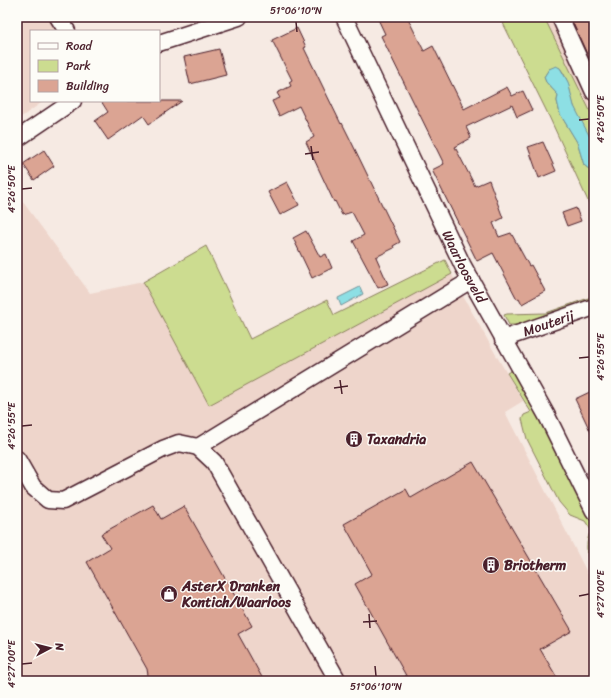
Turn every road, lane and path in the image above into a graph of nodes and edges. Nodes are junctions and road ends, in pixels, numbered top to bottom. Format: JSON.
{"nodes":[{"id":1,"x":58,"y":17,"type":"edge"},
{"id":2,"x":239,"y":17,"type":"edge"},
{"id":3,"x":344,"y":17,"type":"edge"},
{"id":4,"x":560,"y":17,"type":"edge"},
{"id":5,"x":66,"y":30,"type":"edge"},
{"id":6,"x":160,"y":43,"type":"edge"},
{"id":7,"x":594,"y":92,"type":"edge"},
{"id":8,"x":72,"y":102,"type":"edge"},
{"id":9,"x":17,"y":139,"type":"edge"},
{"id":10,"x":471,"y":280,"type":"junction"},
{"id":11,"x":594,"y":307,"type":"edge"},
{"id":12,"x":503,"y":339,"type":"junction"},
{"id":13,"x":198,"y":447,"type":"junction"},
{"id":14,"x":17,"y":459,"type":"edge"},
{"id":15,"x":594,"y":511,"type":"edge"},
{"id":16,"x":338,"y":681,"type":"edge"}],
"edges":[{"from":1,"to":5,"type":"street"},
{"from":2,"to":6,"type":"street"},
{"from":3,"to":10,"type":"street","name":"Waarloosveld"},
{"from":4,"to":7,"type":"street"},
{"from":8,"to":9,"type":"street"},
{"from":10,"to":12,"type":"street","name":"Waarloosveld"},
{"from":10,"to":13,"type":"street"},
{"from":11,"to":12,"type":"street","name":"Mouterij"},
{"from":12,"to":15,"type":"street","name":"Waarloosveld"},
{"from":13,"to":14,"type":"street"},
{"from":13,"to":16,"type":"street"}]}
